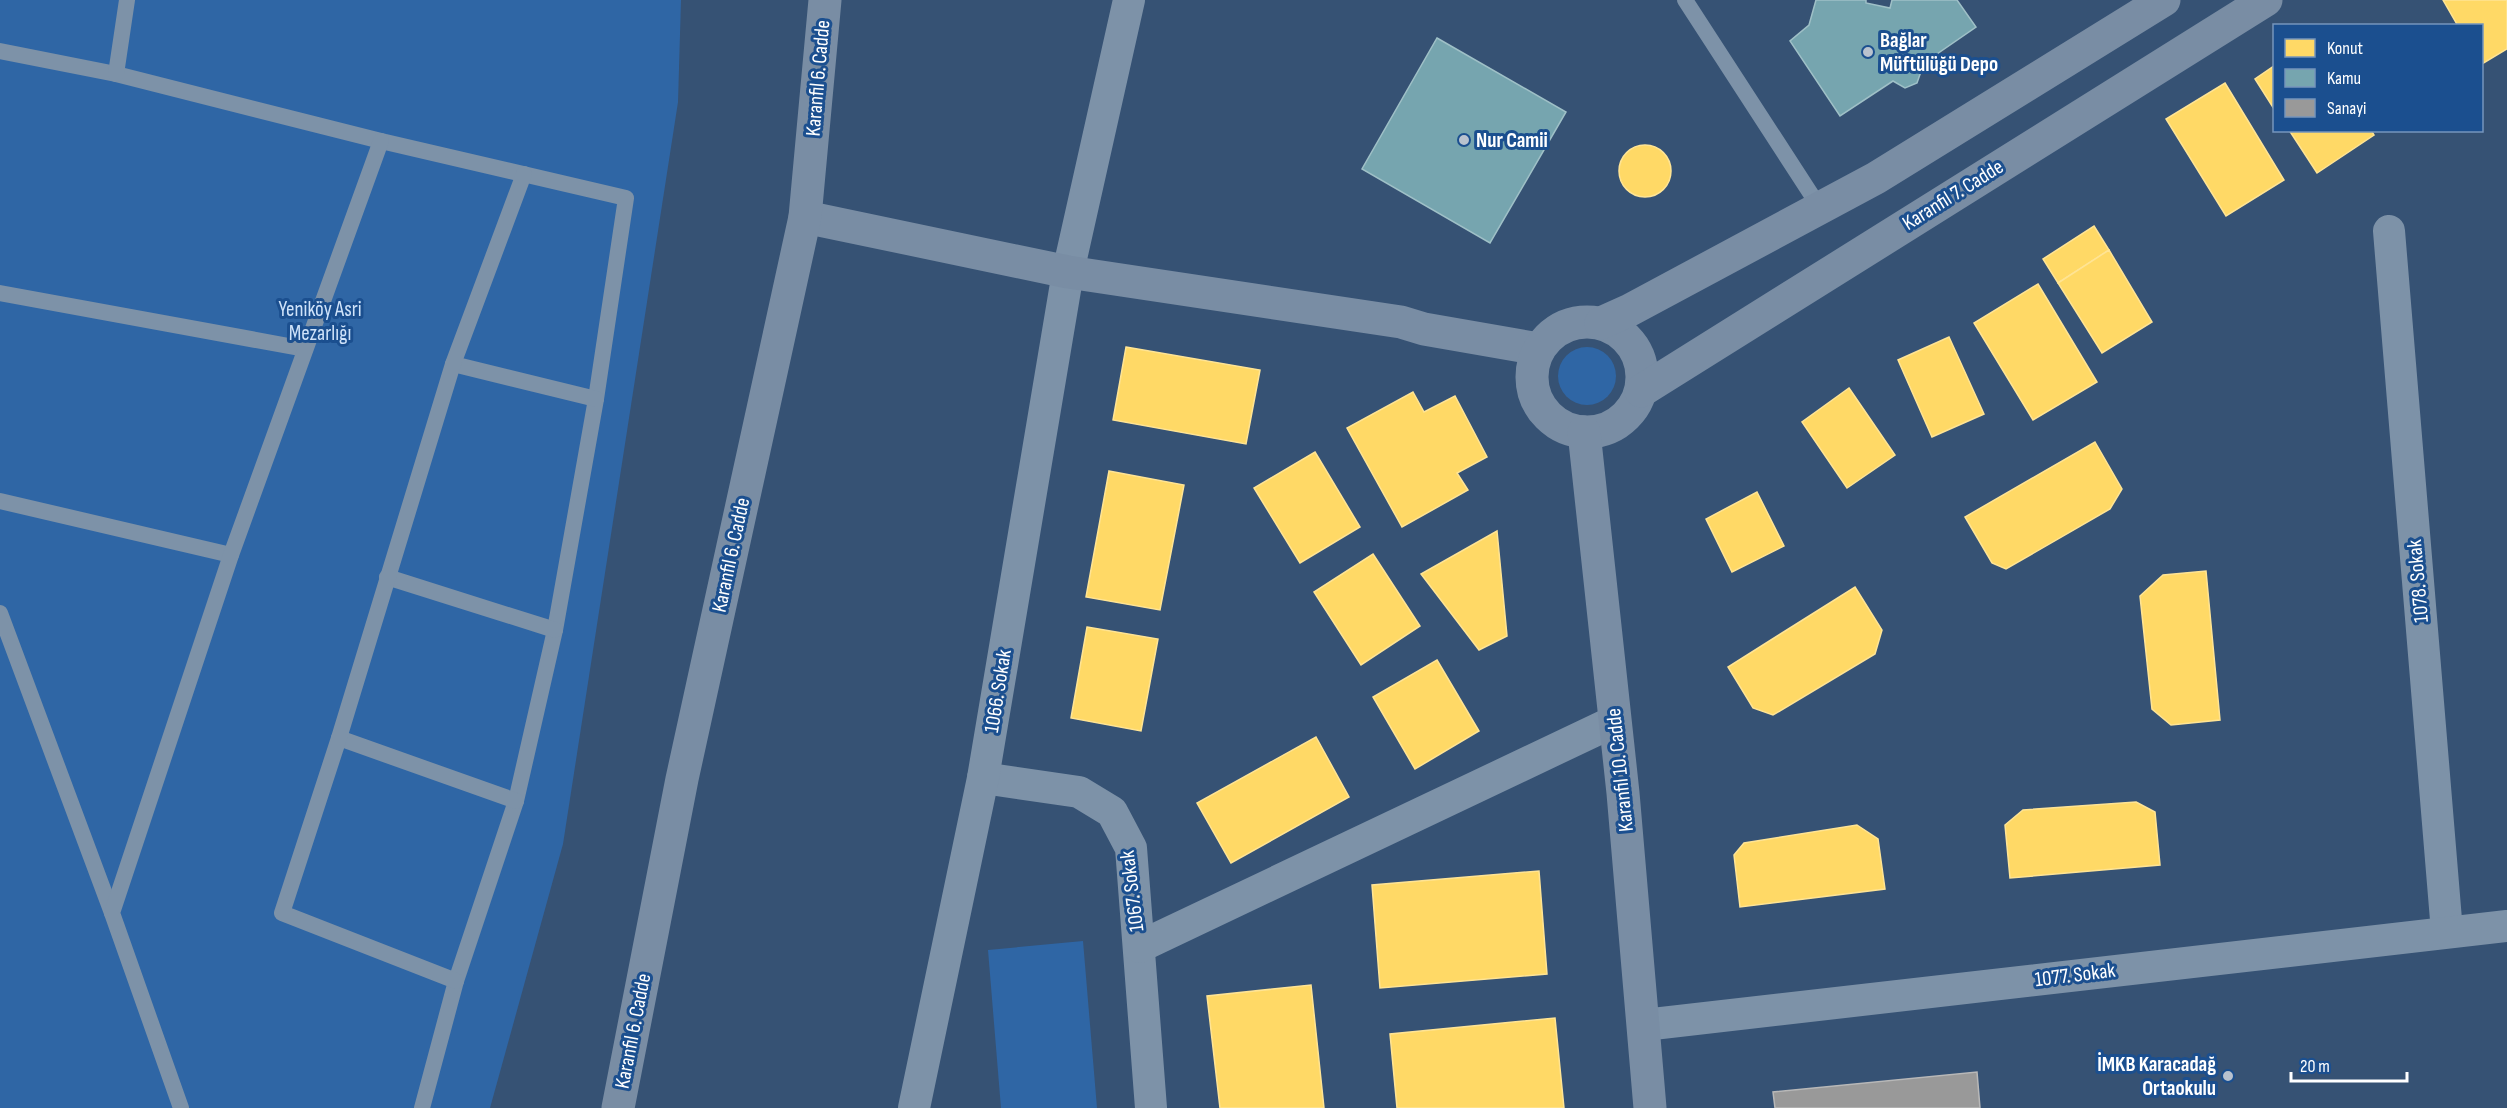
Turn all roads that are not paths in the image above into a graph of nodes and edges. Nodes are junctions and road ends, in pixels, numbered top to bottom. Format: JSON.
{"nodes":[{"id":1,"x":127,"y":0,"type":"edge"},
{"id":2,"x":825,"y":0,"type":"edge"},
{"id":3,"x":1129,"y":0,"type":"edge"},
{"id":4,"x":1685,"y":0,"type":"edge"},
{"id":5,"x":2164,"y":0,"type":"edge"},
{"id":6,"x":2266,"y":0,"type":"edge"},
{"id":7,"x":0,"y":51,"type":"edge"},
{"id":8,"x":116,"y":74,"type":"junction"},
{"id":9,"x":381,"y":141,"type":"junction"},
{"id":10,"x":524,"y":174,"type":"junction"},
{"id":11,"x":1820,"y":208,"type":"junction"},
{"id":12,"x":805,"y":217,"type":"junction"},
{"id":13,"x":2390,"y":231,"type":"dead end"},
{"id":14,"x":1068,"y":272,"type":"junction"},
{"id":15,"x":0,"y":293,"type":"edge"},
{"id":16,"x":1601,"y":323,"type":"junction"},
{"id":17,"x":305,"y":349,"type":"junction"},
{"id":18,"x":1539,"y":349,"type":"junction"},
{"id":19,"x":453,"y":364,"type":"junction"},
{"id":20,"x":1641,"y":391,"type":"junction"},
{"id":21,"x":596,"y":399,"type":"junction"},
{"id":22,"x":1584,"y":432,"type":"junction"},
{"id":23,"x":0,"y":501,"type":"edge"},
{"id":24,"x":231,"y":555,"type":"junction"},
{"id":25,"x":387,"y":577,"type":"junction"},
{"id":26,"x":0,"y":613,"type":"edge"},
{"id":27,"x":555,"y":630,"type":"junction"},
{"id":28,"x":1615,"y":721,"type":"junction"},
{"id":29,"x":339,"y":738,"type":"junction"},
{"id":30,"x":984,"y":778,"type":"junction"},
{"id":31,"x":516,"y":801,"type":"junction"},
{"id":32,"x":112,"y":913,"type":"junction"},
{"id":33,"x":2507,"y":926,"type":"edge"},
{"id":34,"x":2447,"y":932,"type":"junction"},
{"id":35,"x":1139,"y":947,"type":"junction"},
{"id":36,"x":456,"y":981,"type":"junction"},
{"id":37,"x":1644,"y":1025,"type":"junction"},
{"id":38,"x":181,"y":1108,"type":"edge"},
{"id":39,"x":422,"y":1108,"type":"edge"},
{"id":40,"x":618,"y":1108,"type":"edge"},
{"id":41,"x":914,"y":1108,"type":"edge"},
{"id":42,"x":1151,"y":1108,"type":"edge"},
{"id":43,"x":1650,"y":1108,"type":"edge"}],
"edges":[{"from":1,"to":8,"type":"lane"},
{"from":2,"to":12,"type":"street","name":"Karanfil 6. Cadde"},
{"from":3,"to":14,"type":"street","name":"1066. Sokak"},
{"from":4,"to":11,"type":"lane"},
{"from":5,"to":11,"type":"street"},
{"from":6,"to":20,"type":"street","name":"Karanfil 7. Cadde"},
{"from":7,"to":8,"type":"lane"},
{"from":8,"to":9,"type":"lane"},
{"from":9,"to":10,"type":"lane"},
{"from":9,"to":17,"type":"lane"},
{"from":10,"to":19,"type":"lane"},
{"from":10,"to":21,"type":"lane"},
{"from":11,"to":16,"type":"street"},
{"from":12,"to":14,"type":"street"},
{"from":12,"to":40,"type":"street","name":"Karanfil 6. Cadde"},
{"from":13,"to":34,"type":"street","name":"1078. Sokak"},
{"from":14,"to":18,"type":"street"},
{"from":14,"to":30,"type":"street","name":"1066. Sokak"},
{"from":15,"to":17,"type":"lane"},
{"from":16,"to":18,"type":"street"},
{"from":16,"to":20,"type":"street"},
{"from":17,"to":24,"type":"lane"},
{"from":18,"to":22,"type":"street"},
{"from":19,"to":21,"type":"lane"},
{"from":19,"to":25,"type":"lane"},
{"from":20,"to":22,"type":"street"},
{"from":21,"to":27,"type":"lane"},
{"from":22,"to":28,"type":"street","name":"Karanfil 10. Cadde"},
{"from":23,"to":24,"type":"lane"},
{"from":24,"to":32,"type":"lane"},
{"from":25,"to":27,"type":"lane"},
{"from":25,"to":29,"type":"lane"},
{"from":26,"to":32,"type":"lane"},
{"from":27,"to":31,"type":"lane"},
{"from":28,"to":35,"type":"street"},
{"from":28,"to":37,"type":"street","name":"Karanfil 10. Cadde"},
{"from":29,"to":31,"type":"lane"},
{"from":29,"to":36,"type":"lane"},
{"from":30,"to":35,"type":"street","name":"1067. Sokak"},
{"from":30,"to":41,"type":"street","name":"1066. Sokak"},
{"from":31,"to":36,"type":"lane"},
{"from":32,"to":38,"type":"lane"},
{"from":33,"to":34,"type":"street","name":"1077. Sokak"},
{"from":34,"to":37,"type":"street","name":"1077. Sokak"},
{"from":35,"to":42,"type":"street","name":"1067. Sokak"},
{"from":36,"to":39,"type":"lane"},
{"from":37,"to":43,"type":"street","name":"Karanfil 10. Cadde"}]}
